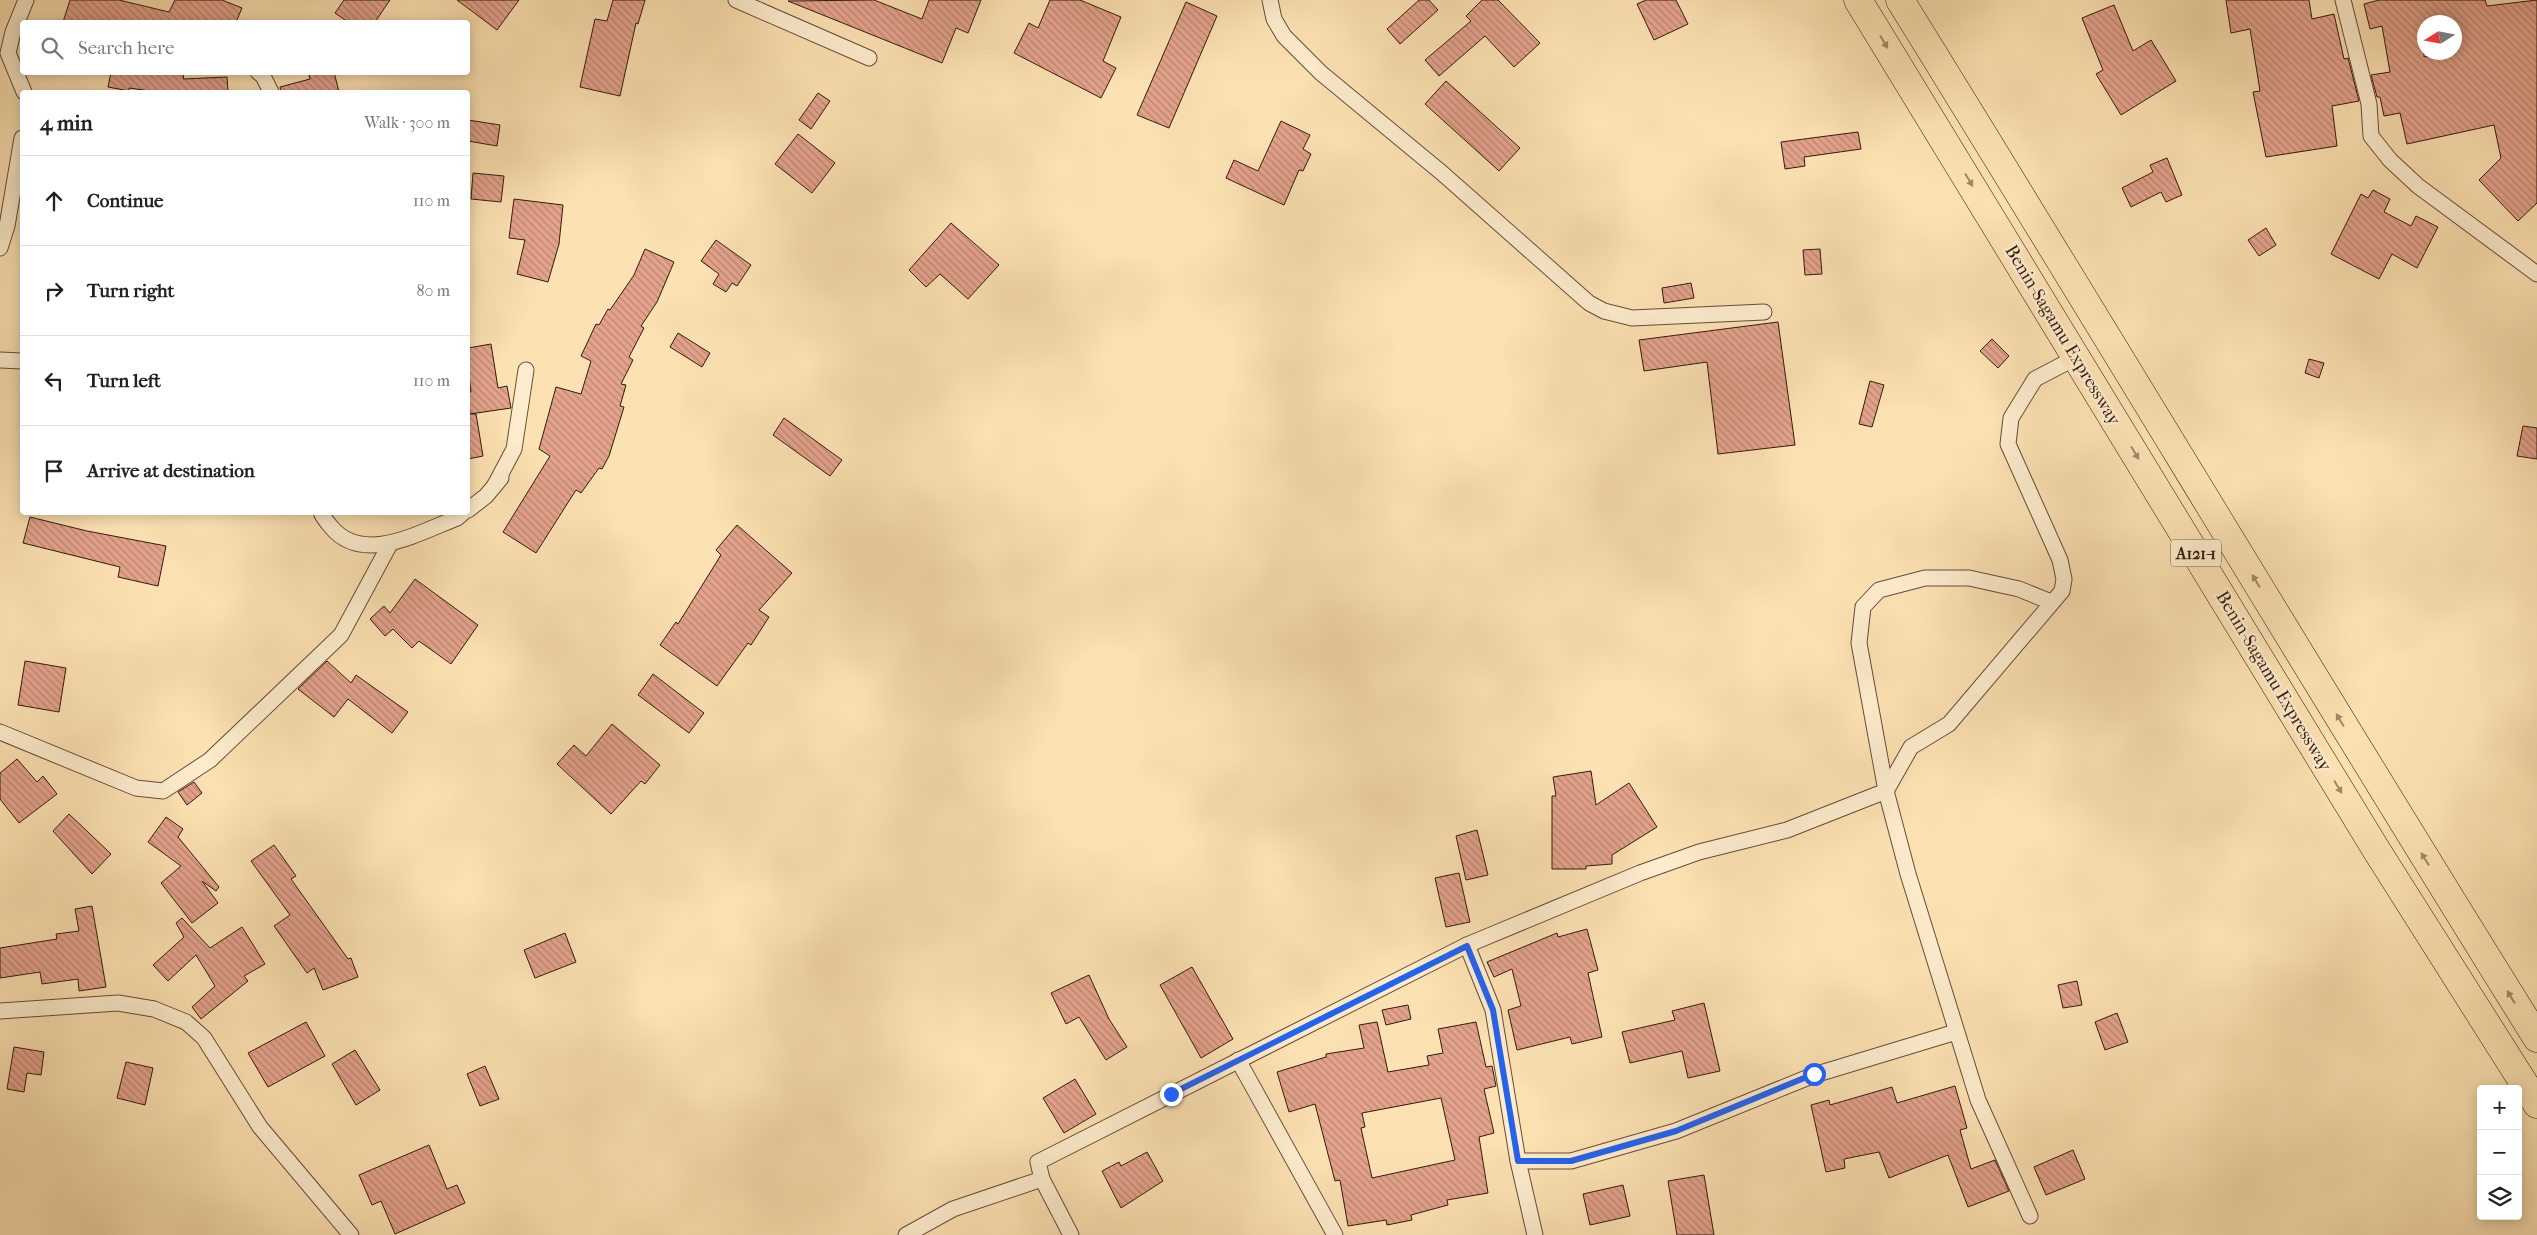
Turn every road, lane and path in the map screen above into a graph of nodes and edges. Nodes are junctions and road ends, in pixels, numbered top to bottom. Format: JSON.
{"nodes":[{"id":1,"x":26,"y":0,"type":"edge"},
{"id":2,"x":736,"y":0,"type":"edge"},
{"id":3,"x":1270,"y":0,"type":"edge"},
{"id":4,"x":1858,"y":0,"type":"edge"},
{"id":5,"x":1900,"y":0,"type":"edge"},
{"id":6,"x":2343,"y":0,"type":"edge"},
{"id":7,"x":21,"y":20,"type":"edge"},
{"id":8,"x":18,"y":33,"type":"edge"},
{"id":9,"x":869,"y":58,"type":"dead end"},
{"id":10,"x":262,"y":75,"type":"edge"},
{"id":11,"x":23,"y":90,"type":"edge"},
{"id":12,"x":270,"y":90,"type":"edge"},
{"id":13,"x":20,"y":166,"type":"edge"},
{"id":14,"x":18,"y":193,"type":"edge"},
{"id":15,"x":0,"y":248,"type":"edge"},
{"id":16,"x":2537,"y":274,"type":"edge"},
{"id":17,"x":1764,"y":312,"type":"dead end"},
{"id":18,"x":2077,"y":356,"type":"junction"},
{"id":19,"x":0,"y":360,"type":"edge"},
{"id":20,"x":20,"y":361,"type":"edge"},
{"id":21,"x":526,"y":370,"type":"dead end"},
{"id":22,"x":516,"y":462,"type":"dead end"},
{"id":23,"x":495,"y":485,"type":"junction"},
{"id":24,"x":470,"y":508,"type":"edge"},
{"id":25,"x":323,"y":515,"type":"edge"},
{"id":26,"x":460,"y":515,"type":"edge"},
{"id":27,"x":390,"y":544,"type":"junction"},
{"id":28,"x":2052,"y":602,"type":"junction"},
{"id":29,"x":0,"y":732,"type":"edge"},
{"id":30,"x":1886,"y":791,"type":"junction"},
{"id":31,"x":1467,"y":946,"type":"junction"},
{"id":32,"x":0,"y":1012,"type":"edge"},
{"id":33,"x":1956,"y":1032,"type":"junction"},
{"id":34,"x":2537,"y":1038,"type":"edge"},
{"id":35,"x":1238,"y":1060,"type":"junction"},
{"id":36,"x":2537,"y":1104,"type":"edge"},
{"id":37,"x":1518,"y":1161,"type":"junction"},
{"id":38,"x":1042,"y":1179,"type":"junction"},
{"id":39,"x":2030,"y":1216,"type":"dead end"},
{"id":40,"x":351,"y":1235,"type":"edge"},
{"id":41,"x":906,"y":1235,"type":"edge"},
{"id":42,"x":1071,"y":1235,"type":"edge"},
{"id":43,"x":1335,"y":1235,"type":"edge"},
{"id":44,"x":1535,"y":1235,"type":"edge"}],
"edges":[{"from":1,"to":7,"type":"street"},
{"from":2,"to":9,"type":"street"},
{"from":3,"to":17,"type":"street"},
{"from":4,"to":18,"type":"highway","name":"Benin-Sagamu Expressway","number":"A121-1","one_way":true},
{"from":34,"to":5,"type":"highway","name":"Benin-Sagamu Expressway","number":"A121-1","one_way":true},
{"from":6,"to":16,"type":"street"},
{"from":8,"to":11,"type":"street"},
{"from":10,"to":12,"type":"street"},
{"from":13,"to":14,"type":"street"},
{"from":14,"to":15,"type":"street"},
{"from":18,"to":28,"type":"street"},
{"from":18,"to":36,"type":"highway","name":"Benin-Sagamu Expressway","number":"A121-1","one_way":true},
{"from":19,"to":20,"type":"street"},
{"from":21,"to":23,"type":"street"},
{"from":22,"to":23,"type":"street"},
{"from":23,"to":24,"type":"street"},
{"from":25,"to":27,"type":"street"},
{"from":26,"to":27,"type":"street"},
{"from":27,"to":29,"type":"street"},
{"from":28,"to":30,"type":"street"},
{"from":28,"to":30,"type":"street"},
{"from":30,"to":31,"type":"street"},
{"from":30,"to":33,"type":"street"},
{"from":31,"to":35,"type":"street"},
{"from":31,"to":37,"type":"street"},
{"from":32,"to":40,"type":"street"},
{"from":33,"to":37,"type":"street"},
{"from":33,"to":39,"type":"street"},
{"from":35,"to":38,"type":"street"},
{"from":35,"to":43,"type":"street"},
{"from":37,"to":44,"type":"street"},
{"from":38,"to":41,"type":"street"},
{"from":38,"to":42,"type":"street"}]}
